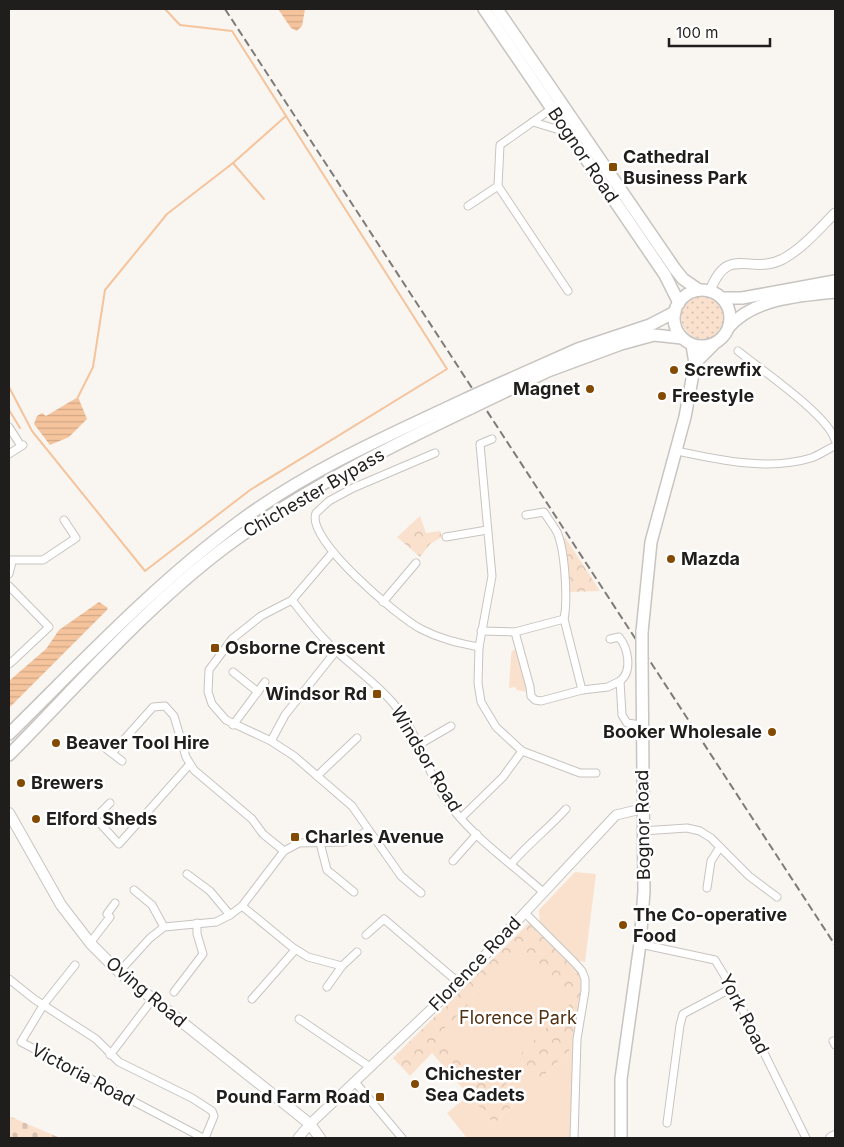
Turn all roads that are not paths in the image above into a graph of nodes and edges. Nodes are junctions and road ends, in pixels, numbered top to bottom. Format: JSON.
{"nodes":[{"id":1,"x":484,"y":9,"type":"edge"},
{"id":2,"x":497,"y":9,"type":"edge"},
{"id":3,"x":556,"y":106,"type":"junction"},
{"id":4,"x":533,"y":122,"type":"junction"},
{"id":5,"x":568,"y":133,"type":"junction"},
{"id":6,"x":498,"y":186,"type":"junction"},
{"id":7,"x":468,"y":206,"type":"dead end"},
{"id":8,"x":835,"y":213,"type":"edge"},
{"id":9,"x":835,"y":281,"type":"edge"},
{"id":10,"x":568,"y":291,"type":"dead end"},
{"id":11,"x":705,"y":291,"type":"junction"},
{"id":12,"x":835,"y":292,"type":"edge"},
{"id":13,"x":722,"y":298,"type":"junction"},
{"id":14,"x":677,"y":308,"type":"junction"},
{"id":15,"x":729,"y":327,"type":"junction"},
{"id":16,"x":682,"y":338,"type":"junction"},
{"id":17,"x":714,"y":344,"type":"junction"},
{"id":18,"x":692,"y":345,"type":"junction"},
{"id":19,"x":738,"y":351,"type":"dead end"},
{"id":20,"x":695,"y":363,"type":"junction"},
{"id":21,"x":498,"y":389,"type":"junction"},
{"id":22,"x":468,"y":403,"type":"junction"},
{"id":23,"x":9,"y":427,"type":"edge"},
{"id":24,"x":492,"y":439,"type":"dead end"},
{"id":25,"x":835,"y":440,"type":"edge"},
{"id":26,"x":835,"y":446,"type":"edge"},
{"id":27,"x":677,"y":451,"type":"junction"},
{"id":28,"x":435,"y":453,"type":"dead end"},
{"id":29,"x":9,"y":454,"type":"edge"},
{"id":30,"x":526,"y":515,"type":"dead end"},
{"id":31,"x":64,"y":520,"type":"dead end"},
{"id":32,"x":487,"y":530,"type":"junction"},
{"id":33,"x":446,"y":537,"type":"dead end"},
{"id":34,"x":333,"y":552,"type":"junction"},
{"id":35,"x":11,"y":561,"type":"edge"},
{"id":36,"x":416,"y":562,"type":"dead end"},
{"id":37,"x":9,"y":574,"type":"edge"},
{"id":38,"x":9,"y":586,"type":"edge"},
{"id":39,"x":292,"y":600,"type":"junction"},
{"id":40,"x":383,"y":602,"type":"junction"},
{"id":41,"x":564,"y":619,"type":"junction"},
{"id":42,"x":482,"y":631,"type":"junction"},
{"id":43,"x":515,"y":632,"type":"junction"},
{"id":44,"x":610,"y":639,"type":"dead end"},
{"id":45,"x":479,"y":647,"type":"junction"},
{"id":46,"x":336,"y":651,"type":"junction"},
{"id":47,"x":13,"y":660,"type":"edge"},
{"id":48,"x":233,"y":672,"type":"dead end"},
{"id":49,"x":265,"y":682,"type":"dead end"},
{"id":50,"x":620,"y":682,"type":"junction"},
{"id":51,"x":582,"y":690,"type":"junction"},
{"id":52,"x":258,"y":692,"type":"junction"},
{"id":53,"x":233,"y":725,"type":"junction"},
{"id":54,"x":642,"y":725,"type":"junction"},
{"id":55,"x":451,"y":726,"type":"dead end"},
{"id":56,"x":9,"y":734,"type":"edge"},
{"id":57,"x":357,"y":738,"type":"dead end"},
{"id":58,"x":271,"y":741,"type":"junction"},
{"id":59,"x":420,"y":744,"type":"junction"},
{"id":60,"x":106,"y":748,"type":"dead end"},
{"id":61,"x":522,"y":752,"type":"junction"},
{"id":62,"x":112,"y":754,"type":"junction"},
{"id":63,"x":9,"y":755,"type":"edge"},
{"id":64,"x":122,"y":762,"type":"dead end"},
{"id":65,"x":190,"y":764,"type":"junction"},
{"id":66,"x":596,"y":773,"type":"dead end"},
{"id":67,"x":317,"y":776,"type":"junction"},
{"id":68,"x":110,"y":803,"type":"dead end"},
{"id":69,"x":566,"y":809,"type":"dead end"},
{"id":70,"x":642,"y":810,"type":"junction"},
{"id":71,"x":9,"y":813,"type":"edge"},
{"id":72,"x":461,"y":818,"type":"junction"},
{"id":73,"x":368,"y":831,"type":"junction"},
{"id":74,"x":642,"y":831,"type":"junction"},
{"id":75,"x":477,"y":834,"type":"junction"},
{"id":76,"x":320,"y":843,"type":"junction"},
{"id":77,"x":720,"y":847,"type":"junction"},
{"id":78,"x":284,"y":851,"type":"junction"},
{"id":79,"x":453,"y":861,"type":"dead end"},
{"id":80,"x":511,"y":864,"type":"junction"},
{"id":81,"x":187,"y":874,"type":"dead end"},
{"id":82,"x":707,"y":888,"type":"dead end"},
{"id":83,"x":134,"y":890,"type":"dead end"},
{"id":84,"x":354,"y":892,"type":"dead end"},
{"id":85,"x":543,"y":892,"type":"junction"},
{"id":86,"x":421,"y":893,"type":"dead end"},
{"id":87,"x":777,"y":897,"type":"dead end"},
{"id":88,"x":115,"y":903,"type":"dead end"},
{"id":89,"x":242,"y":906,"type":"junction"},
{"id":90,"x":525,"y":913,"type":"junction"},
{"id":91,"x":230,"y":914,"type":"junction"},
{"id":92,"x":197,"y":923,"type":"junction"},
{"id":93,"x":164,"y":927,"type":"junction"},
{"id":94,"x":366,"y":935,"type":"dead end"},
{"id":95,"x":90,"y":942,"type":"junction"},
{"id":96,"x":640,"y":944,"type":"junction"},
{"id":97,"x":294,"y":948,"type":"junction"},
{"id":98,"x":357,"y":952,"type":"dead end"},
{"id":99,"x":75,"y":965,"type":"dead end"},
{"id":100,"x":342,"y":966,"type":"junction"},
{"id":101,"x":119,"y":972,"type":"junction"},
{"id":102,"x":9,"y":978,"type":"edge"},
{"id":103,"x":459,"y":983,"type":"junction"},
{"id":104,"x":327,"y":987,"type":"dead end"},
{"id":105,"x":732,"y":988,"type":"junction"},
{"id":106,"x":174,"y":992,"type":"dead end"},
{"id":107,"x":152,"y":1000,"type":"junction"},
{"id":108,"x":252,"y":1000,"type":"dead end"},
{"id":109,"x":44,"y":1004,"type":"junction"},
{"id":110,"x":299,"y":1019,"type":"dead end"},
{"id":111,"x":110,"y":1055,"type":"junction"},
{"id":112,"x":370,"y":1067,"type":"junction"},
{"id":113,"x":355,"y":1082,"type":"junction"},
{"id":114,"x":667,"y":1122,"type":"dead end"},
{"id":115,"x":310,"y":1124,"type":"junction"},
{"id":116,"x":835,"y":1136,"type":"edge"},
{"id":117,"x":204,"y":1138,"type":"edge"},
{"id":118,"x":298,"y":1138,"type":"edge"},
{"id":119,"x":320,"y":1138,"type":"edge"},
{"id":120,"x":402,"y":1138,"type":"edge"},
{"id":121,"x":574,"y":1138,"type":"edge"},
{"id":122,"x":621,"y":1138,"type":"edge"},
{"id":123,"x":806,"y":1138,"type":"edge"},
{"id":124,"x":831,"y":1138,"type":"edge"}],
"edges":[{"from":1,"to":3,"type":"main road","name":"Bognor Road"},
{"from":2,"to":3,"type":"main road","name":"Bognor Road"},
{"from":3,"to":4,"type":"street"},
{"from":3,"to":5,"type":"main road","name":"Bognor Road"},
{"from":3,"to":11,"type":"main road","name":"Bognor Road"},
{"from":4,"to":5,"type":"street"},
{"from":4,"to":6,"type":"street"},
{"from":5,"to":14,"type":"main road","name":"Bognor Road"},
{"from":6,"to":7,"type":"street"},
{"from":6,"to":10,"type":"street"},
{"from":8,"to":11,"type":"street"},
{"from":9,"to":13,"type":"main road"},
{"from":11,"to":13,"type":"main road"},
{"from":11,"to":14,"type":"main road"},
{"from":12,"to":15,"type":"main road"},
{"from":13,"to":15,"type":"main road"},
{"from":14,"to":16,"type":"main road"},
{"from":14,"to":21,"type":"main road","name":"Chichester Bypass"},
{"from":15,"to":17,"type":"main road"},
{"from":16,"to":18,"type":"main road"},
{"from":16,"to":21,"type":"main road","name":"Chichester Bypass"},
{"from":17,"to":18,"type":"main road"},
{"from":17,"to":20,"type":"main road"},
{"from":18,"to":20,"type":"main road"},
{"from":19,"to":25,"type":"street"},
{"from":20,"to":27,"type":"main road","name":"Bognor Road"},
{"from":21,"to":22,"type":"main road","name":"Chichester Bypass","bridge":true},
{"from":22,"to":56,"type":"main road","name":"Chichester Bypass"},
{"from":22,"to":63,"type":"main road","name":"Chichester Bypass"},
{"from":23,"to":29,"type":"street"},
{"from":24,"to":32,"type":"street"},
{"from":26,"to":27,"type":"street"},
{"from":27,"to":54,"type":"main road","name":"Bognor Road","bridge":true},
{"from":28,"to":34,"type":"street"},
{"from":30,"to":41,"type":"street"},
{"from":31,"to":35,"type":"street"},
{"from":32,"to":33,"type":"street"},
{"from":32,"to":42,"type":"street"},
{"from":34,"to":39,"type":"street"},
{"from":34,"to":40,"type":"street"},
{"from":35,"to":37,"type":"street"},
{"from":36,"to":40,"type":"street"},
{"from":38,"to":47,"type":"street"},
{"from":39,"to":46,"type":"street","name":"Windsor Road"},
{"from":39,"to":53,"type":"street"},
{"from":40,"to":45,"type":"street"},
{"from":41,"to":43,"type":"street"},
{"from":41,"to":51,"type":"street"},
{"from":42,"to":43,"type":"street"},
{"from":42,"to":45,"type":"street"},
{"from":43,"to":51,"type":"street"},
{"from":44,"to":50,"type":"street"},
{"from":45,"to":61,"type":"street"},
{"from":46,"to":58,"type":"street"},
{"from":46,"to":59,"type":"street","name":"Windsor Road"},
{"from":48,"to":52,"type":"street"},
{"from":49,"to":52,"type":"street"},
{"from":50,"to":51,"type":"street"},
{"from":50,"to":54,"type":"street"},
{"from":52,"to":53,"type":"street"},
{"from":53,"to":58,"type":"street"},
{"from":54,"to":70,"type":"main road","name":"Bognor Road"},
{"from":55,"to":59,"type":"street"},
{"from":57,"to":67,"type":"street"},
{"from":58,"to":67,"type":"street"},
{"from":59,"to":72,"type":"street","name":"Windsor Road"},
{"from":60,"to":62,"type":"street"},
{"from":61,"to":66,"type":"street"},
{"from":61,"to":72,"type":"street"},
{"from":62,"to":64,"type":"street"},
{"from":62,"to":65,"type":"street"},
{"from":65,"to":68,"type":"street"},
{"from":65,"to":78,"type":"street"},
{"from":67,"to":73,"type":"street"},
{"from":69,"to":80,"type":"street"},
{"from":70,"to":74,"type":"main road","name":"Bognor Road"},
{"from":70,"to":85,"type":"street","name":"Florence Road"},
{"from":71,"to":95,"type":"main road","name":"Oving Road"},
{"from":72,"to":75,"type":"street","name":"Windsor Road"},
{"from":73,"to":76,"type":"street"},
{"from":73,"to":86,"type":"street"},
{"from":74,"to":77,"type":"street"},
{"from":74,"to":96,"type":"main road","name":"Bognor Road"},
{"from":75,"to":79,"type":"street"},
{"from":75,"to":80,"type":"street","name":"Windsor Road"},
{"from":76,"to":78,"type":"street"},
{"from":76,"to":84,"type":"street"},
{"from":77,"to":82,"type":"street"},
{"from":77,"to":87,"type":"street"},
{"from":78,"to":89,"type":"street"},
{"from":80,"to":85,"type":"street","name":"Windsor Road"},
{"from":81,"to":91,"type":"street"},
{"from":83,"to":93,"type":"street"},
{"from":85,"to":90,"type":"street","name":"Florence Road"},
{"from":88,"to":95,"type":"street"},
{"from":89,"to":91,"type":"street"},
{"from":89,"to":97,"type":"street"},
{"from":90,"to":103,"type":"street","name":"Florence Road"},
{"from":90,"to":121,"type":"street"},
{"from":91,"to":92,"type":"street"},
{"from":92,"to":93,"type":"street"},
{"from":92,"to":106,"type":"street"},
{"from":93,"to":101,"type":"street"},
{"from":94,"to":103,"type":"street"},
{"from":95,"to":101,"type":"main road","name":"Oving Road"},
{"from":96,"to":105,"type":"street","name":"York Road"},
{"from":96,"to":122,"type":"main road","name":"Bognor Road"},
{"from":97,"to":100,"type":"street"},
{"from":97,"to":108,"type":"street"},
{"from":98,"to":100,"type":"street"},
{"from":99,"to":109,"type":"street","name":"Victoria Road"},
{"from":100,"to":104,"type":"street"},
{"from":101,"to":107,"type":"main road","name":"Oving Road"},
{"from":102,"to":109,"type":"street"},
{"from":103,"to":112,"type":"street","name":"Florence Road"},
{"from":105,"to":114,"type":"street"},
{"from":105,"to":123,"type":"street","name":"York Road"},
{"from":107,"to":111,"type":"street"},
{"from":107,"to":115,"type":"main road","name":"Oving Road"},
{"from":109,"to":111,"type":"street"},
{"from":109,"to":117,"type":"street","name":"Victoria Road"},
{"from":110,"to":112,"type":"street"},
{"from":111,"to":117,"type":"street"},
{"from":112,"to":113,"type":"street","name":"Florence Road"},
{"from":113,"to":115,"type":"street","name":"Florence Road"},
{"from":113,"to":120,"type":"street"},
{"from":115,"to":118,"type":"street","name":"Florence Road"},
{"from":115,"to":119,"type":"main road","name":"Oving Road"},
{"from":116,"to":124,"type":"main road"}]}
